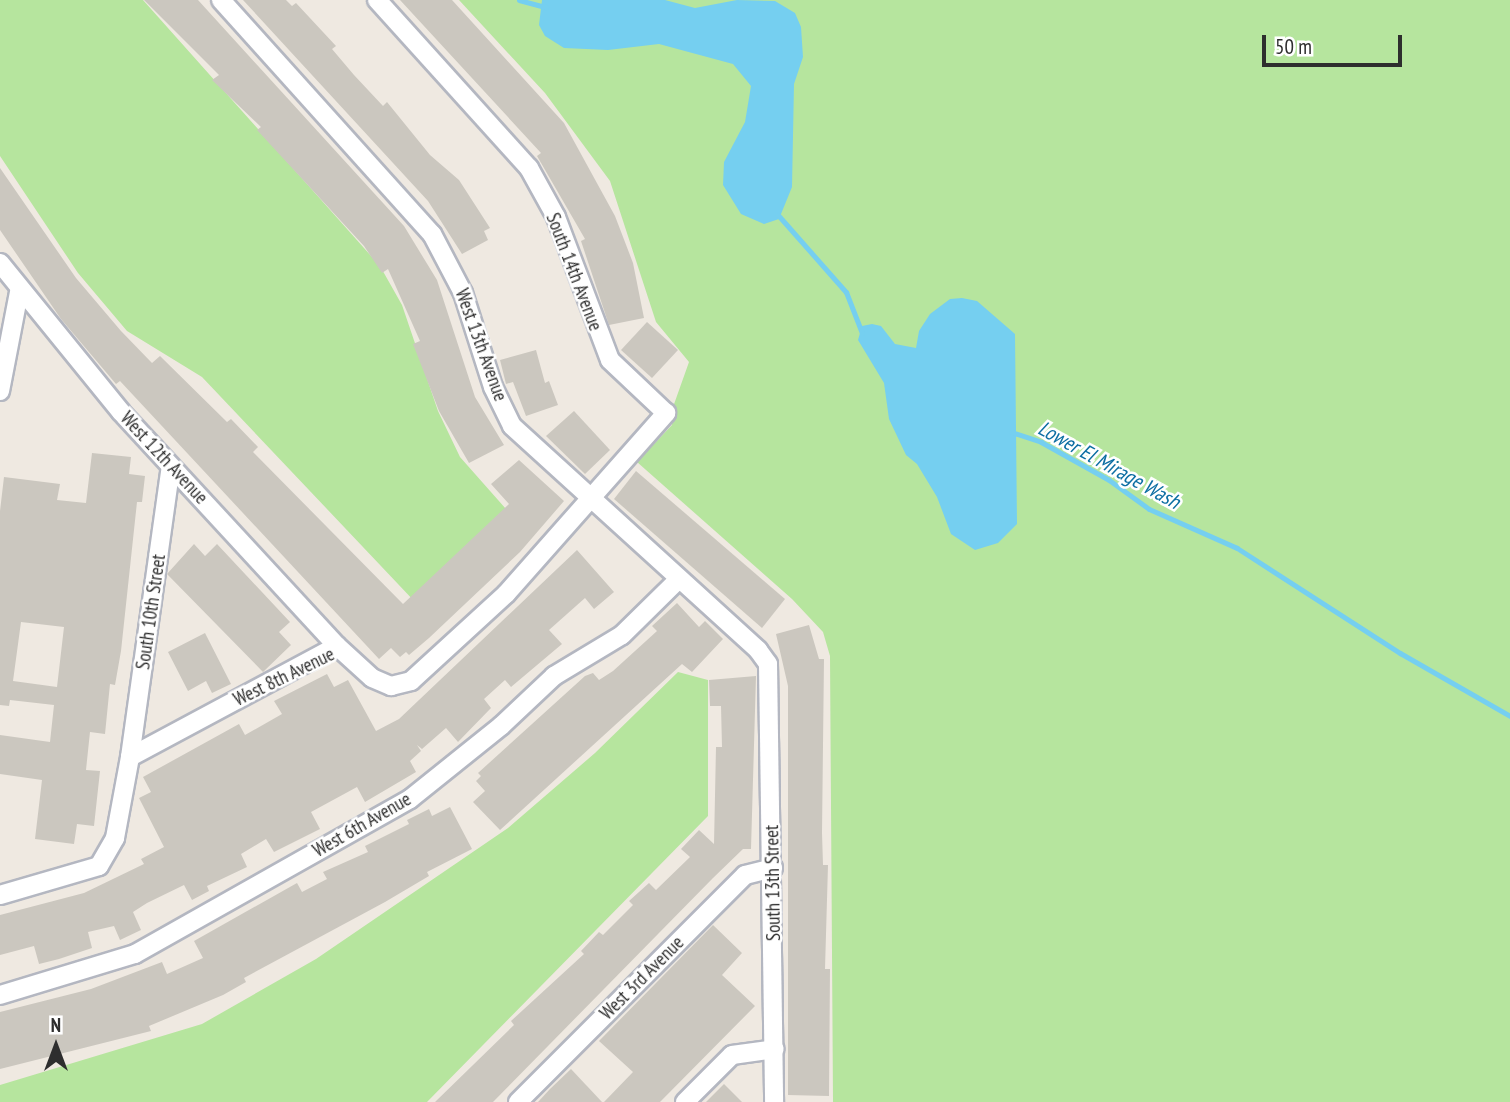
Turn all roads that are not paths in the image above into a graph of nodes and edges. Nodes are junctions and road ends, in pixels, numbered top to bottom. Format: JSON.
{"nodes":[{"id":1,"x":221,"y":0,"type":"edge"},
{"id":2,"x":377,"y":0,"type":"edge"},
{"id":3,"x":0,"y":263,"type":"edge"},
{"id":4,"x":19,"y":292,"type":"junction"},
{"id":5,"x":0,"y":391,"type":"edge"},
{"id":6,"x":666,"y":413,"type":"joint"},
{"id":7,"x":171,"y":467,"type":"junction"},
{"id":8,"x":591,"y":502,"type":"junction"},
{"id":9,"x":679,"y":579,"type":"junction"},
{"id":10,"x":337,"y":646,"type":"junction"},
{"id":11,"x":768,"y":664,"type":"joint"},
{"id":12,"x":130,"y":757,"type":"junction"},
{"id":13,"x":773,"y":868,"type":"junction"},
{"id":14,"x":0,"y":895,"type":"edge"},
{"id":15,"x":0,"y":995,"type":"edge"},
{"id":16,"x":775,"y":1049,"type":"junction"},
{"id":17,"x":518,"y":1102,"type":"edge"},
{"id":18,"x":685,"y":1102,"type":"edge"},
{"id":19,"x":774,"y":1102,"type":"edge"}],
"edges":[{"from":1,"to":8,"type":"street","name":"West 13th Avenue"},
{"from":2,"to":6,"type":"street","name":"South 14th Avenue"},
{"from":3,"to":4,"type":"street","name":"West 12th Avenue"},
{"from":4,"to":5,"type":"street"},
{"from":4,"to":7,"type":"street","name":"West 12th Avenue"},
{"from":6,"to":8,"type":"street","name":"West 8th Avenue"},
{"from":7,"to":10,"type":"street","name":"West 12th Avenue"},
{"from":7,"to":12,"type":"street","name":"South 10th Street"},
{"from":8,"to":9,"type":"street","name":"West 13th Avenue"},
{"from":8,"to":10,"type":"street","name":"West 8th Avenue"},
{"from":9,"to":11,"type":"street","name":"West 13th Avenue"},
{"from":9,"to":15,"type":"street","name":"West 6th Avenue"},
{"from":10,"to":12,"type":"street","name":"West 8th Avenue"},
{"from":11,"to":13,"type":"street","name":"South 13th Street"},
{"from":12,"to":14,"type":"street"},
{"from":13,"to":16,"type":"street","name":"South 13th Street"},
{"from":13,"to":17,"type":"street","name":"West 3rd Avenue"},
{"from":16,"to":18,"type":"street"},
{"from":16,"to":19,"type":"street","name":"South 13th Street"}]}
